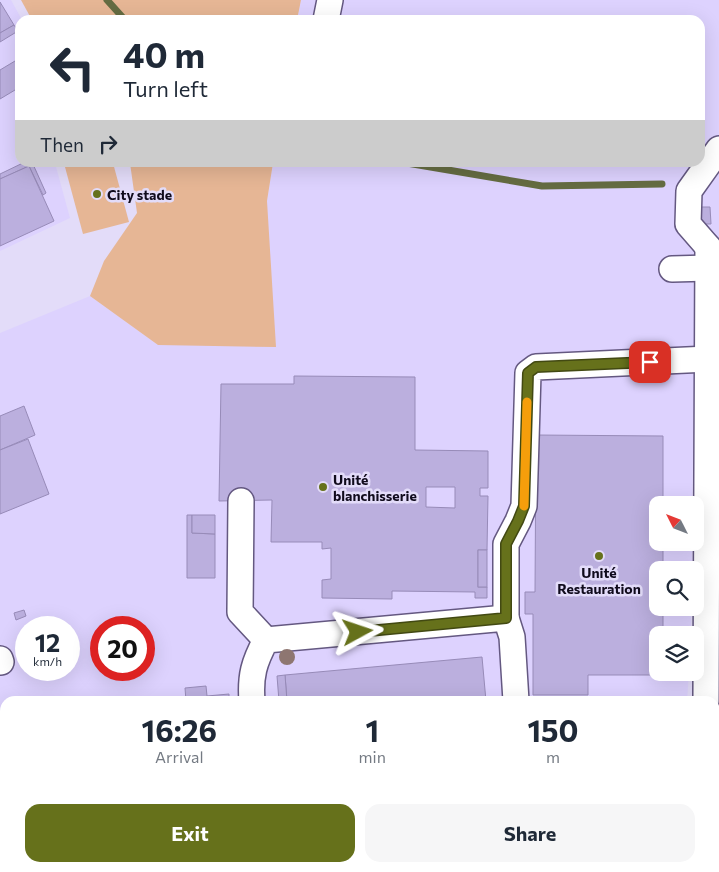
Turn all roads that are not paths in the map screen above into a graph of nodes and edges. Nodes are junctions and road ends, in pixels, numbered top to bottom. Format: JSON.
{"nodes":[{"id":1,"x":330,"y":0,"type":"edge"},
{"id":2,"x":327,"y":15,"type":"edge"},
{"id":3,"x":719,"y":149,"type":"edge"},
{"id":4,"x":706,"y":174,"type":"edge"},
{"id":5,"x":712,"y":248,"type":"edge"},
{"id":6,"x":672,"y":269,"type":"dead end"},
{"id":7,"x":708,"y":360,"type":"junction"},
{"id":8,"x":241,"y":500,"type":"dead end"},
{"id":9,"x":506,"y":618,"type":"junction"},
{"id":10,"x":266,"y":640,"type":"junction"},
{"id":11,"x":252,"y":696,"type":"edge"},
{"id":12,"x":516,"y":696,"type":"edge"},
{"id":13,"x":706,"y":696,"type":"edge"}],
"edges":[{"from":1,"to":2,"type":"street"},
{"from":3,"to":4,"type":"street"},
{"from":4,"to":5,"type":"street"},
{"from":5,"to":6,"type":"street"},
{"from":5,"to":7,"type":"street"},
{"from":7,"to":9,"type":"street"},
{"from":7,"to":13,"type":"street"},
{"from":8,"to":10,"type":"street"},
{"from":9,"to":10,"type":"street"},
{"from":9,"to":12,"type":"street"},
{"from":10,"to":11,"type":"street"}]}
